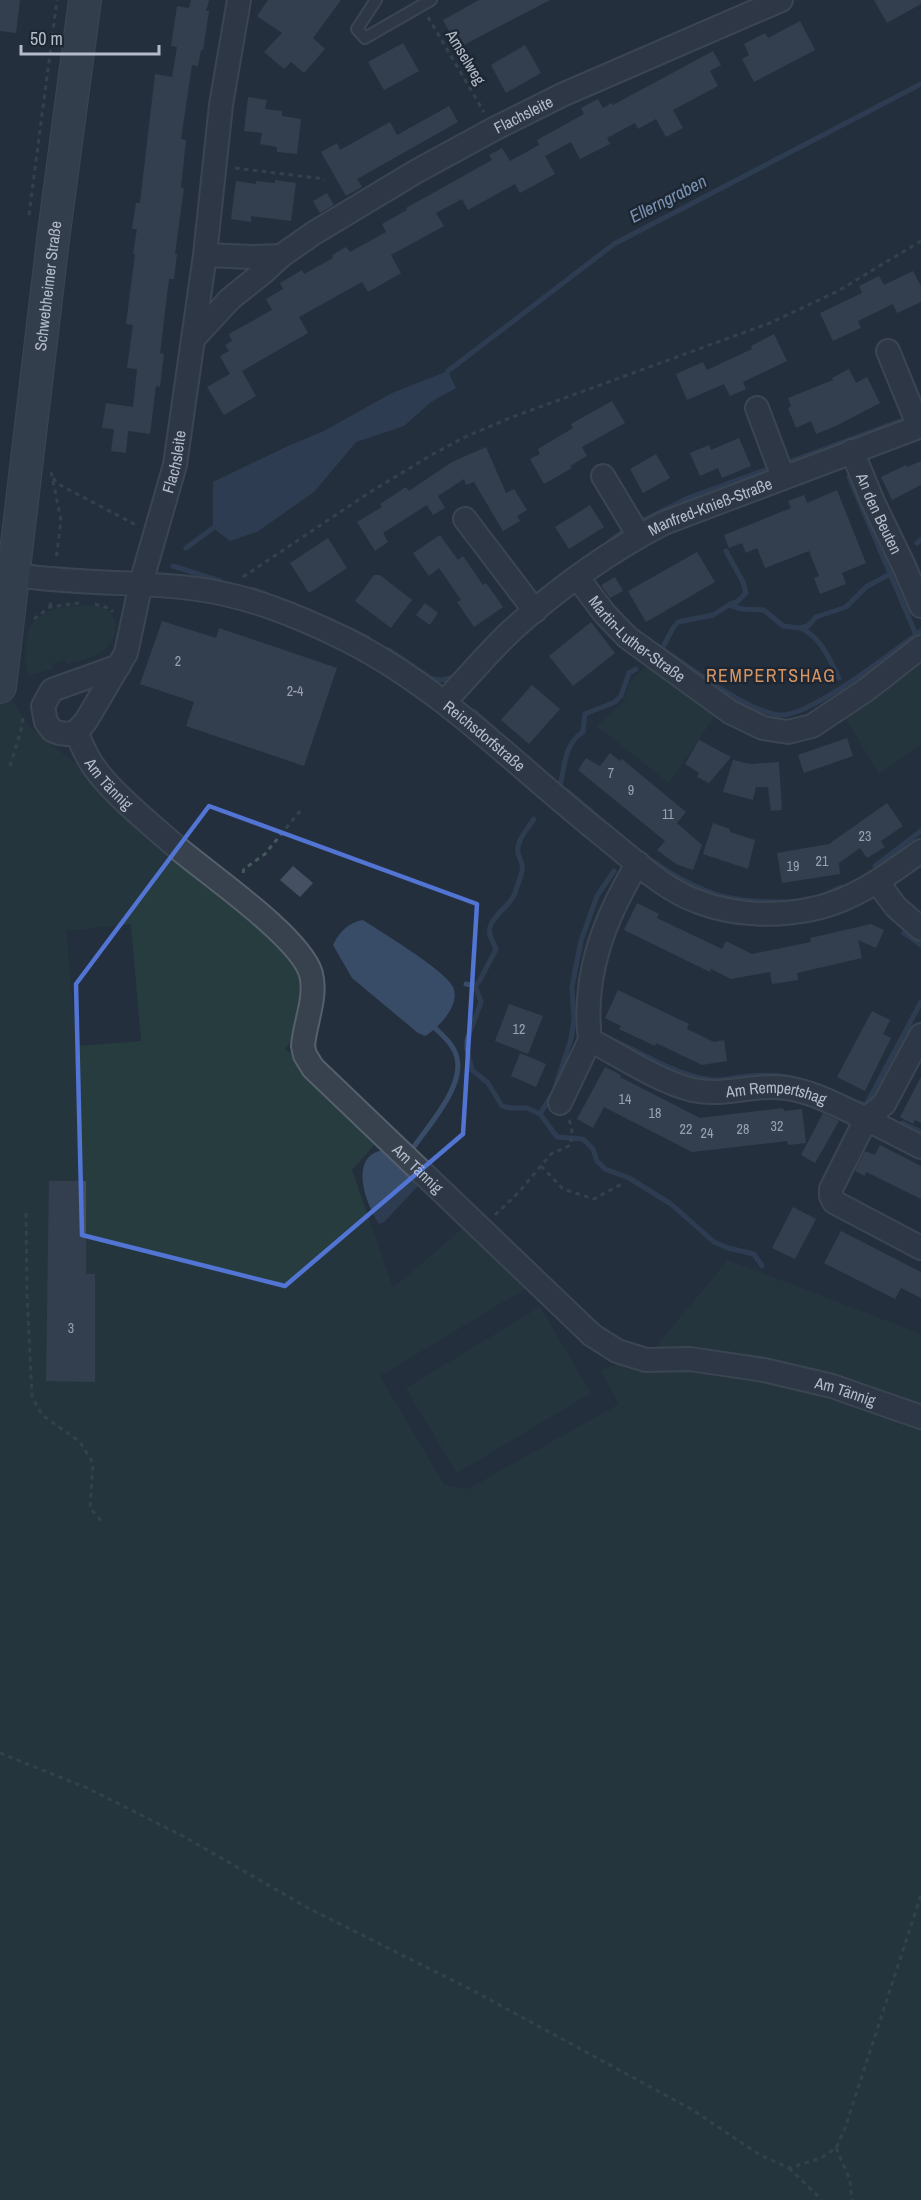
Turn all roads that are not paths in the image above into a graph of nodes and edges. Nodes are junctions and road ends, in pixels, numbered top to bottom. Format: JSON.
{"nodes":[{"id":1,"x":85,"y":0,"type":"edge"},
{"id":2,"x":239,"y":0,"type":"edge"},
{"id":3,"x":376,"y":0,"type":"edge"},
{"id":4,"x":781,"y":0,"type":"edge"},
{"id":5,"x":426,"y":3,"type":"edge"},
{"id":6,"x":205,"y":255,"type":"junction"},
{"id":7,"x":281,"y":256,"type":"junction"},
{"id":8,"x":194,"y":338,"type":"junction"},
{"id":9,"x":888,"y":351,"type":"dead end"},
{"id":10,"x":757,"y":408,"type":"dead end"},
{"id":11,"x":920,"y":426,"type":"edge"},
{"id":12,"x":852,"y":451,"type":"junction"},
{"id":13,"x":603,"y":476,"type":"dead end"},
{"id":14,"x":783,"y":477,"type":"junction"},
{"id":15,"x":38,"y":480,"type":"junction"},
{"id":16,"x":0,"y":519,"type":"edge"},
{"id":17,"x":465,"y":519,"type":"dead end"},
{"id":18,"x":639,"y":536,"type":"junction"},
{"id":19,"x":7,"y":573,"type":"edge"},
{"id":20,"x":577,"y":577,"type":"junction"},
{"id":21,"x":141,"y":583,"type":"junction"},
{"id":22,"x":921,"y":606,"type":"edge"},
{"id":23,"x":535,"y":611,"type":"junction"},
{"id":24,"x":921,"y":647,"type":"edge"},
{"id":25,"x":119,"y":666,"type":"junction"},
{"id":26,"x":0,"y":687,"type":"edge"},
{"id":27,"x":445,"y":701,"type":"junction"},
{"id":28,"x":76,"y":732,"type":"junction"},
{"id":29,"x":921,"y":851,"type":"edge"},
{"id":30,"x":638,"y":863,"type":"junction"},
{"id":31,"x":877,"y":882,"type":"junction"},
{"id":32,"x":921,"y":930,"type":"edge"},
{"id":33,"x":921,"y":1035,"type":"edge"},
{"id":34,"x":590,"y":1040,"type":"junction"},
{"id":35,"x":560,"y":1103,"type":"road end"},
{"id":36,"x":866,"y":1119,"type":"junction"},
{"id":37,"x":921,"y":1147,"type":"edge"},
{"id":38,"x":921,"y":1248,"type":"edge"},
{"id":39,"x":921,"y":1418,"type":"edge"}],
"edges":[{"from":1,"to":15,"type":"main road","name":"Schwebheimer Straße"},
{"from":2,"to":6,"type":"street","name":"Flachsleite"},
{"from":3,"to":5,"type":"lane"},
{"from":4,"to":7,"type":"street","name":"Flachsleite"},
{"from":6,"to":7,"type":"street"},
{"from":6,"to":8,"type":"street","name":"Flachsleite"},
{"from":7,"to":8,"type":"street","name":"Flachsleite"},
{"from":8,"to":21,"type":"street","name":"Flachsleite"},
{"from":9,"to":11,"type":"street","name":"Manfred-Knieß-Straße"},
{"from":10,"to":14,"type":"street","name":"Manfred-Knieß-Straße"},
{"from":11,"to":12,"type":"street","name":"Manfred-Knieß-Straße"},
{"from":12,"to":14,"type":"street","name":"Manfred-Knieß-Straße"},
{"from":12,"to":22,"type":"street","name":"An den Beuten"},
{"from":13,"to":18,"type":"street","name":"Manfred-Knieß-Straße"},
{"from":14,"to":18,"type":"street","name":"Manfred-Knieß-Straße"},
{"from":15,"to":16,"type":"main road"},
{"from":15,"to":19,"type":"main road","name":"Schwebheimer Straße"},
{"from":17,"to":23,"type":"street"},
{"from":18,"to":20,"type":"street","name":"Manfred-Knieß-Straße"},
{"from":19,"to":21,"type":"street","name":"Reichsdorfstraße"},
{"from":19,"to":26,"type":"main road","name":"Schwebheimer Straße"},
{"from":20,"to":23,"type":"street","name":"Manfred-Knieß-Straße"},
{"from":20,"to":24,"type":"street","name":"Martin-Luther-Straße"},
{"from":21,"to":25,"type":"street","name":"Flachsleite"},
{"from":21,"to":27,"type":"street","name":"Reichsdorfstraße"},
{"from":23,"to":27,"type":"street","name":"Manfred-Knieß-Straße"},
{"from":25,"to":28,"type":"street","name":"Flachsleite"},
{"from":25,"to":28,"type":"street"},
{"from":27,"to":30,"type":"street","name":"Reichsdorfstraße"},
{"from":28,"to":39,"type":"street","name":"Am Tännig"},
{"from":29,"to":31,"type":"street","name":"Reichsdorfstraße"},
{"from":30,"to":31,"type":"street","name":"Reichsdorfstraße"},
{"from":30,"to":34,"type":"street"},
{"from":31,"to":32,"type":"street"},
{"from":33,"to":36,"type":"street"},
{"from":34,"to":35,"type":"street"},
{"from":34,"to":36,"type":"street","name":"Am Rempertshag"},
{"from":36,"to":37,"type":"street","name":"Am Rempertshag"},
{"from":36,"to":38,"type":"street"}]}
